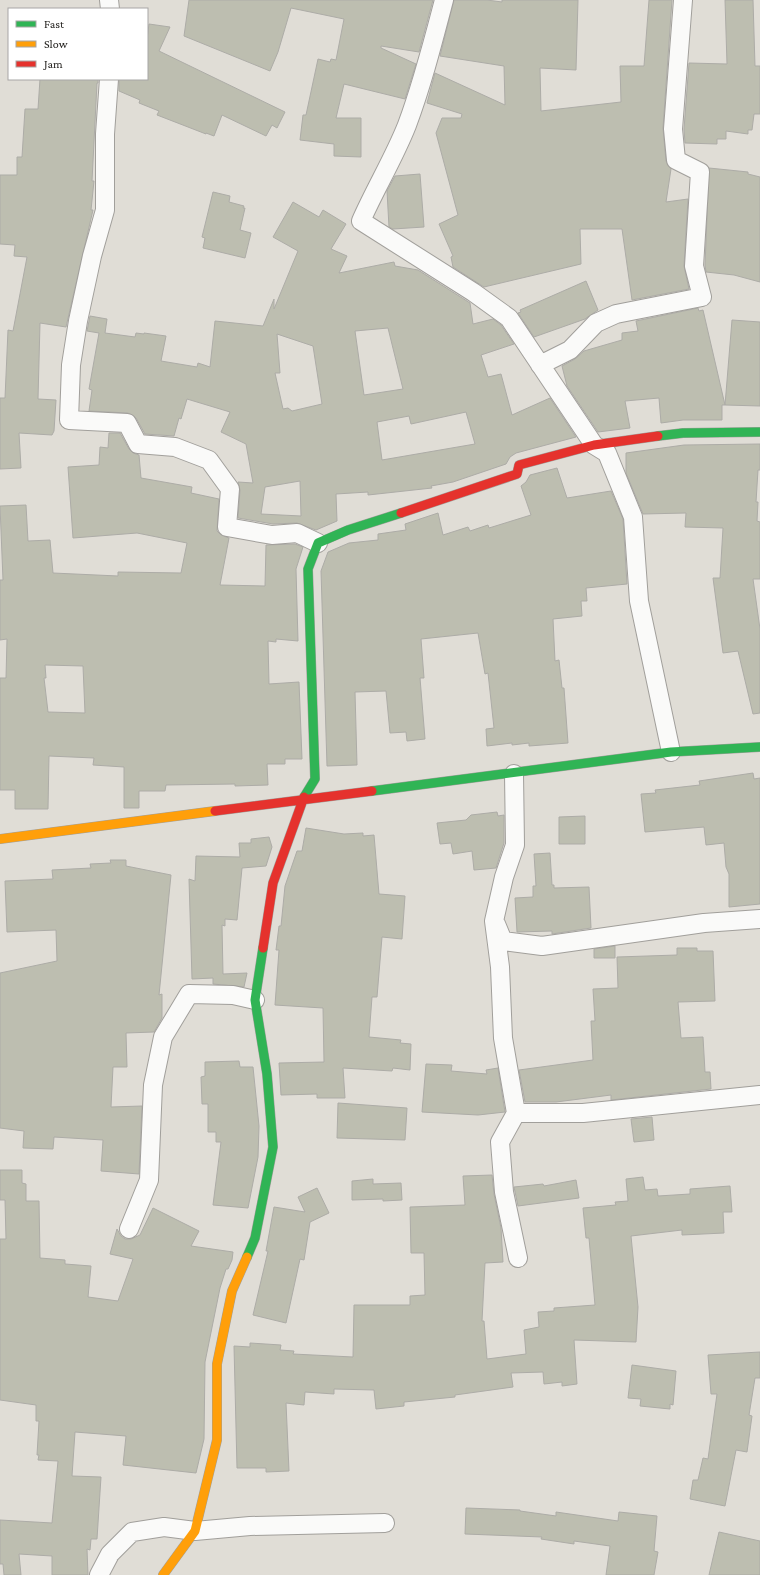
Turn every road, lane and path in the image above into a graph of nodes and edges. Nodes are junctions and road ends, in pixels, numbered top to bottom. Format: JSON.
{"nodes":[{"id":1,"x":444,"y":0,"type":"edge"},
{"id":2,"x":683,"y":0,"type":"edge"},
{"id":3,"x":108,"y":80,"type":"edge"},
{"id":4,"x":540,"y":364,"type":"junction"},
{"id":5,"x":760,"y":432,"type":"edge"},
{"id":6,"x":594,"y":445,"type":"junction"},
{"id":7,"x":318,"y":543,"type":"junction"},
{"id":8,"x":760,"y":747,"type":"edge"},
{"id":9,"x":671,"y":752,"type":"junction"},
{"id":10,"x":514,"y":774,"type":"junction"},
{"id":11,"x":301,"y":802,"type":"junction"},
{"id":12,"x":0,"y":840,"type":"edge"},
{"id":13,"x":760,"y":919,"type":"edge"},
{"id":14,"x":494,"y":921,"type":"junction"},
{"id":15,"x":255,"y":1000,"type":"junction"},
{"id":16,"x":760,"y":1095,"type":"edge"},
{"id":17,"x":516,"y":1113,"type":"junction"},
{"id":18,"x":129,"y":1229,"type":"dead end"},
{"id":19,"x":518,"y":1258,"type":"dead end"},
{"id":20,"x":385,"y":1523,"type":"dead end"},
{"id":21,"x":195,"y":1531,"type":"junction"},
{"id":22,"x":99,"y":1575,"type":"edge"},
{"id":23,"x":163,"y":1575,"type":"edge"}],
"edges":[{"from":1,"to":4,"type":"street"},
{"from":2,"to":4,"type":"street"},
{"from":3,"to":7,"type":"street"},
{"from":4,"to":6,"type":"street"},
{"from":5,"to":6,"type":"street"},
{"from":6,"to":7,"type":"street"},
{"from":6,"to":9,"type":"street"},
{"from":7,"to":11,"type":"street"},
{"from":8,"to":9,"type":"street"},
{"from":9,"to":10,"type":"street"},
{"from":10,"to":11,"type":"street"},
{"from":10,"to":14,"type":"street"},
{"from":11,"to":12,"type":"street"},
{"from":11,"to":15,"type":"street"},
{"from":13,"to":14,"type":"street"},
{"from":14,"to":17,"type":"street"},
{"from":15,"to":18,"type":"street"},
{"from":15,"to":21,"type":"street"},
{"from":16,"to":17,"type":"street"},
{"from":17,"to":19,"type":"street"},
{"from":20,"to":21,"type":"street"},
{"from":21,"to":22,"type":"street"},
{"from":21,"to":23,"type":"street"}]}
